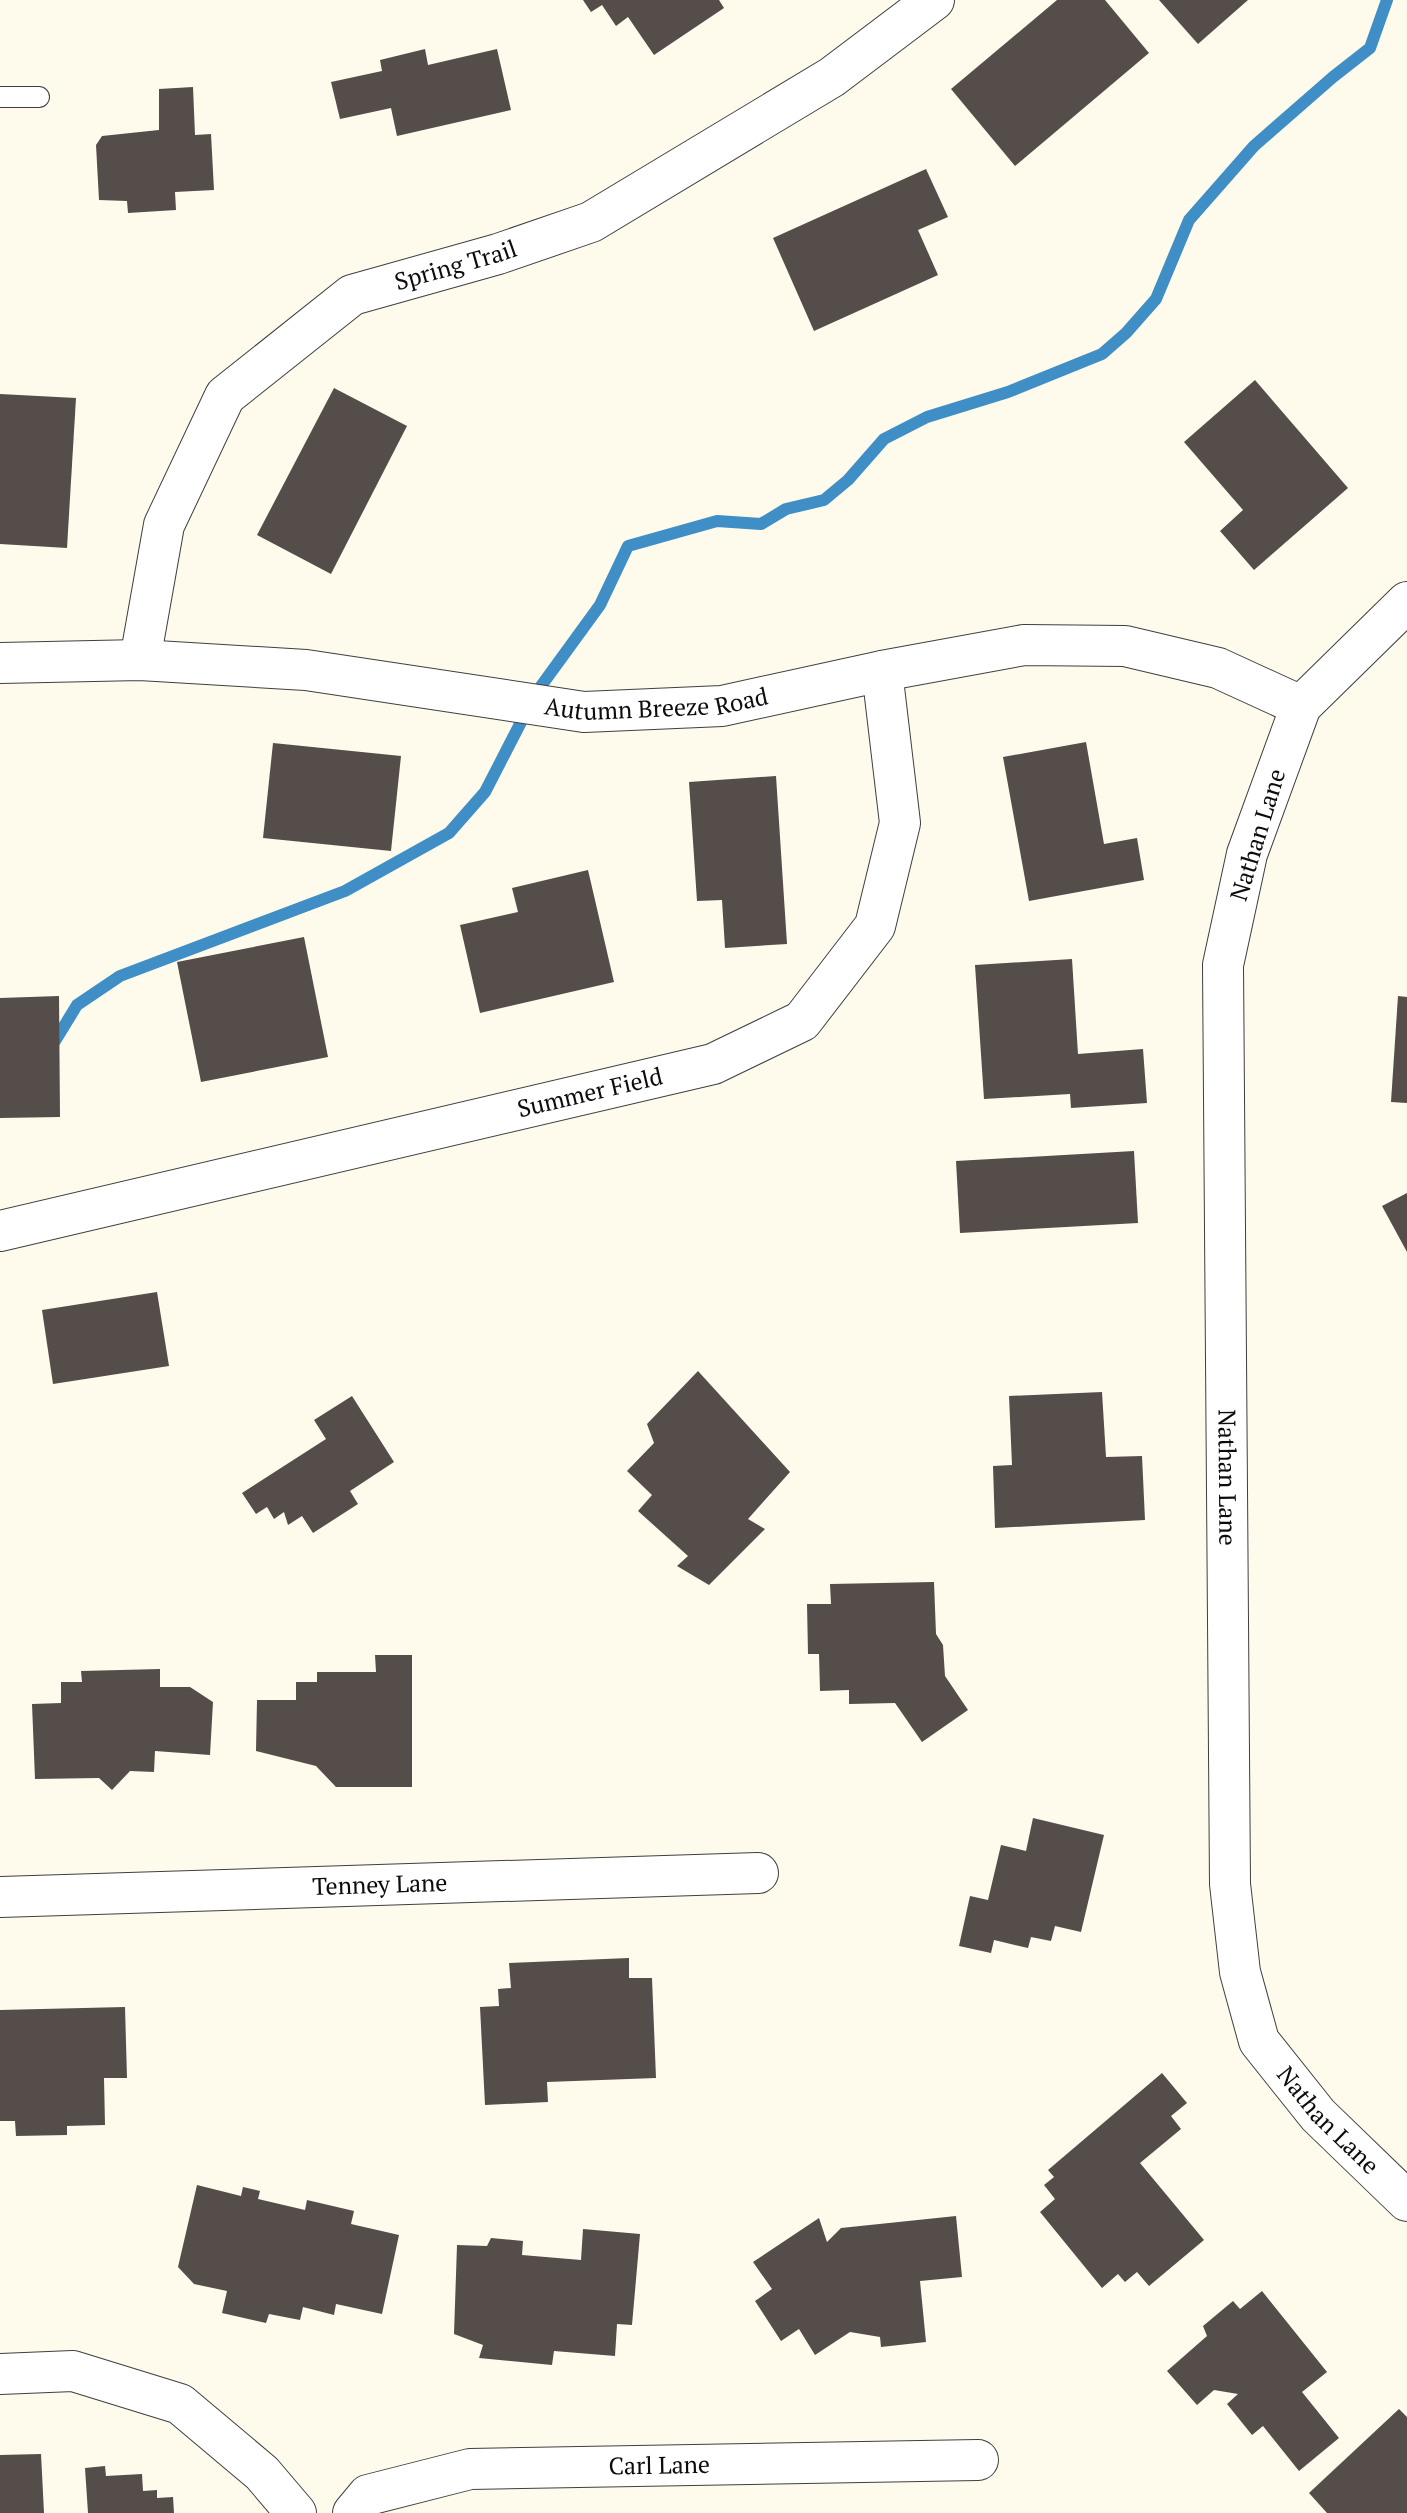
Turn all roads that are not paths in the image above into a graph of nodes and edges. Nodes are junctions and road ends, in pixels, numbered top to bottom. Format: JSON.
{"nodes":[{"id":1,"x":934,"y":0,"type":"edge"},
{"id":2,"x":0,"y":97,"type":"edge"},
{"id":3,"x":39,"y":97,"type":"dead end"},
{"id":4,"x":1407,"y":602,"type":"edge"},
{"id":5,"x":140,"y":660,"type":"junction"},
{"id":6,"x":0,"y":663,"type":"edge"},
{"id":7,"x":882,"y":671,"type":"junction"},
{"id":8,"x":1301,"y":706,"type":"junction"},
{"id":9,"x":0,"y":1231,"type":"edge"},
{"id":10,"x":758,"y":1873,"type":"dead end"},
{"id":11,"x":0,"y":1897,"type":"edge"},
{"id":12,"x":1407,"y":2201,"type":"edge"},
{"id":13,"x":0,"y":2374,"type":"edge"},
{"id":14,"x":978,"y":2460,"type":"dead end"},
{"id":15,"x":296,"y":2513,"type":"edge"},
{"id":16,"x":353,"y":2513,"type":"edge"}],
"edges":[{"from":1,"to":5,"type":"street","name":"Spring Trail"},
{"from":2,"to":3,"type":"lane"},
{"from":4,"to":8,"type":"street"},
{"from":5,"to":6,"type":"street","name":"Autumn Breeze Road"},
{"from":5,"to":7,"type":"street","name":"Autumn Breeze Road"},
{"from":7,"to":8,"type":"street","name":"Autumn Breeze Road"},
{"from":7,"to":9,"type":"street","name":"Summer Field"},
{"from":8,"to":12,"type":"street","name":"Nathan Lane"},
{"from":10,"to":11,"type":"street","name":"Tenney Lane"},
{"from":13,"to":15,"type":"street"},
{"from":14,"to":16,"type":"street","name":"Carl Lane"}]}
